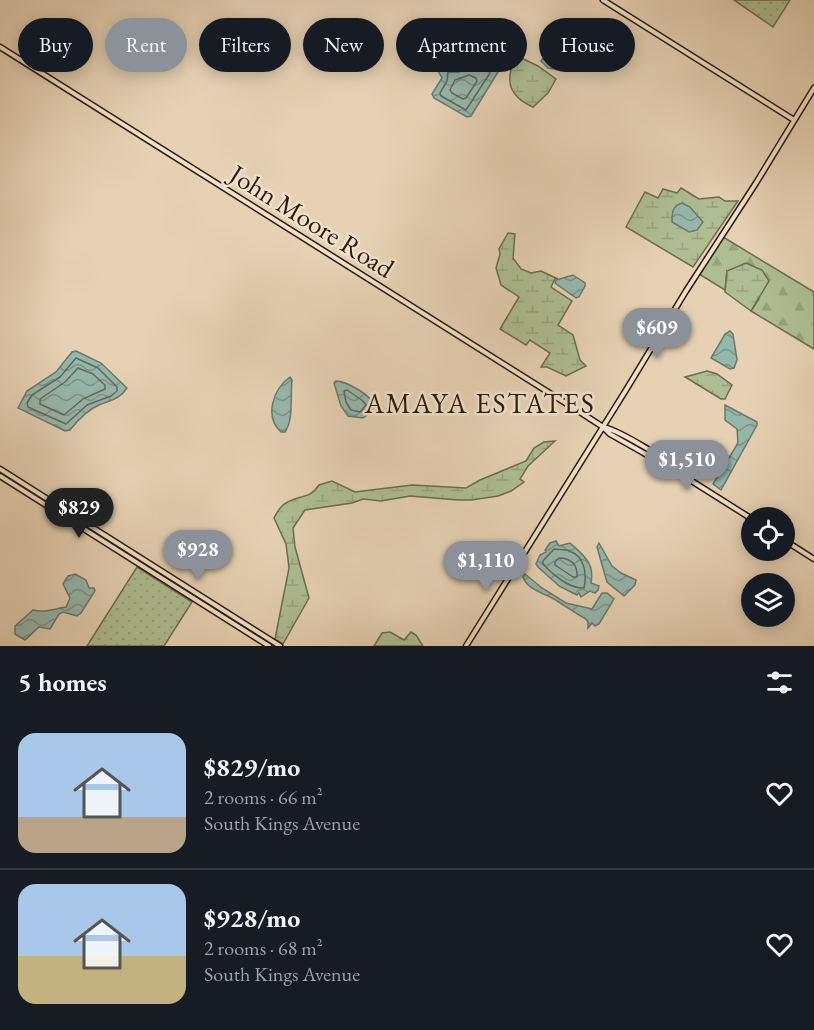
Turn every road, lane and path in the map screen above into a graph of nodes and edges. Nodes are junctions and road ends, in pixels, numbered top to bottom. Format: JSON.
{"nodes":[{"id":1,"x":603,"y":0,"type":"edge"},
{"id":2,"x":0,"y":47,"type":"edge"},
{"id":3,"x":814,"y":88,"type":"edge"},
{"id":4,"x":794,"y":120,"type":"junction"},
{"id":5,"x":603,"y":427,"type":"junction"},
{"id":6,"x":0,"y":468,"type":"edge"},
{"id":7,"x":0,"y":476,"type":"edge"},
{"id":8,"x":741,"y":512,"type":"edge"},
{"id":9,"x":795,"y":547,"type":"edge"},
{"id":10,"x":814,"y":559,"type":"edge"},
{"id":11,"x":269,"y":646,"type":"edge"},
{"id":12,"x":280,"y":646,"type":"edge"},
{"id":13,"x":466,"y":646,"type":"edge"}],
"edges":[{"from":1,"to":4,"type":"main road"},
{"from":2,"to":5,"type":"main road","name":"John Moore Road"},
{"from":3,"to":4,"type":"main road"},
{"from":4,"to":5,"type":"main road"},
{"from":5,"to":8,"type":"main road","name":"John Moore Road"},
{"from":5,"to":13,"type":"main road"},
{"from":6,"to":12,"type":"main road"},
{"from":7,"to":11,"type":"main road"},
{"from":9,"to":10,"type":"main road"}]}
